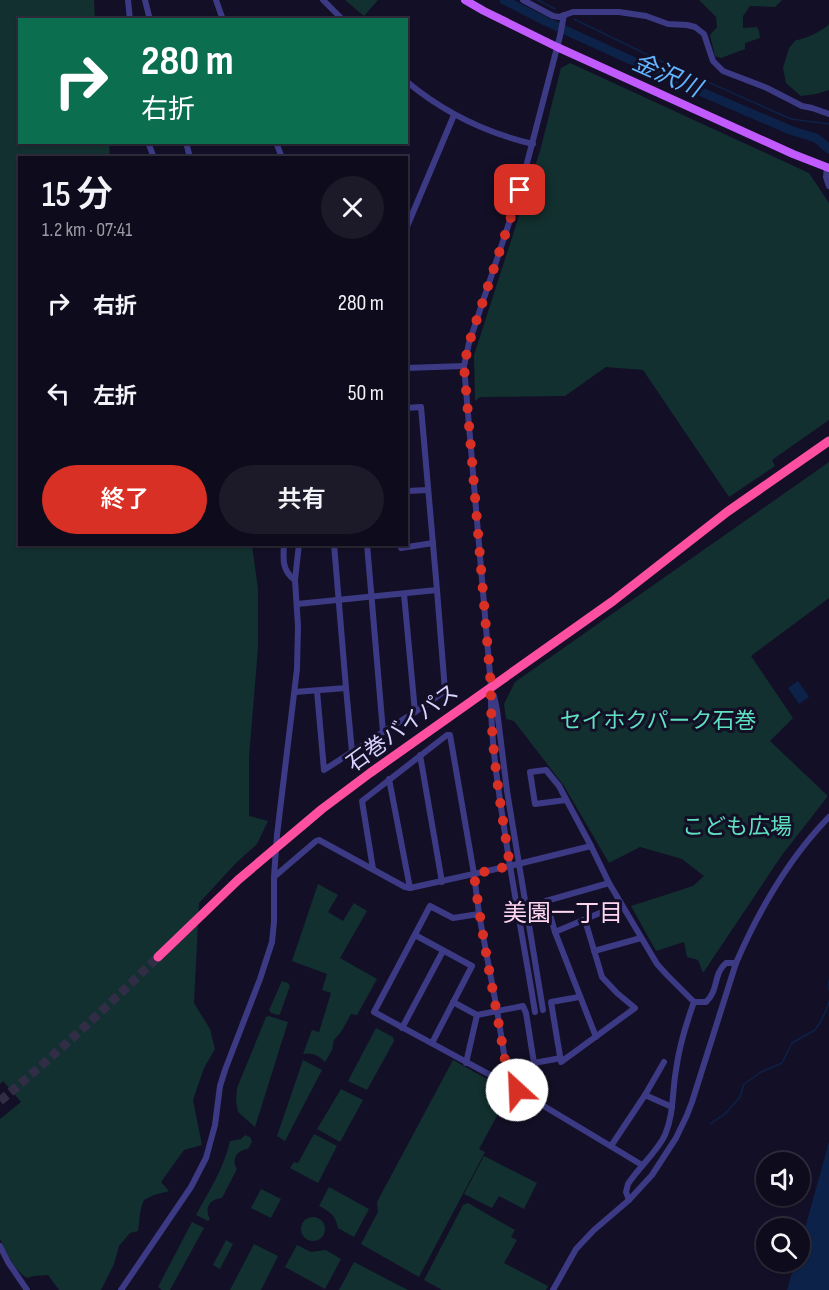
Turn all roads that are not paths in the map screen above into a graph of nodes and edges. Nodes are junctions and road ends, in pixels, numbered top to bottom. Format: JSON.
{"nodes":[{"id":1,"x":128,"y":0,"type":"edge"},
{"id":2,"x":145,"y":0,"type":"edge"},
{"id":3,"x":216,"y":0,"type":"edge"},
{"id":4,"x":323,"y":0,"type":"edge"},
{"id":5,"x":465,"y":0,"type":"edge"},
{"id":6,"x":523,"y":0,"type":"edge"},
{"id":7,"x":130,"y":18,"type":"edge"},
{"id":8,"x":150,"y":18,"type":"edge"},
{"id":9,"x":222,"y":18,"type":"edge"},
{"id":10,"x":341,"y":18,"type":"edge"},
{"id":11,"x":563,"y":18,"type":"junction"},
{"id":12,"x":557,"y":48,"type":"junction"},
{"id":13,"x":408,"y":82,"type":"edge"},
{"id":14,"x":829,"y":114,"type":"edge"},
{"id":15,"x":454,"y":115,"type":"junction"},
{"id":16,"x":533,"y":144,"type":"junction"},
{"id":17,"x":828,"y":168,"type":"edge"},
{"id":18,"x":829,"y":186,"type":"edge"},
{"id":19,"x":408,"y":224,"type":"edge"},
{"id":20,"x":464,"y":366,"type":"junction"},
{"id":21,"x":408,"y":368,"type":"edge"},
{"id":22,"x":408,"y":408,"type":"edge"},
{"id":23,"x":829,"y":441,"type":"edge"},
{"id":24,"x":428,"y":490,"type":"junction"},
{"id":25,"x":408,"y":491,"type":"edge"},
{"id":26,"x":433,"y":543,"type":"junction"},
{"id":27,"x":284,"y":546,"type":"edge"},
{"id":28,"x":299,"y":546,"type":"edge"},
{"id":29,"x":334,"y":546,"type":"edge"},
{"id":30,"x":367,"y":546,"type":"edge"},
{"id":31,"x":400,"y":546,"type":"edge"},
{"id":32,"x":295,"y":580,"type":"junction"},
{"id":33,"x":437,"y":590,"type":"junction"},
{"id":34,"x":404,"y":594,"type":"junction"},
{"id":35,"x":371,"y":596,"type":"junction"},
{"id":36,"x":339,"y":599,"type":"junction"},
{"id":37,"x":297,"y":604,"type":"junction"},
{"id":38,"x":491,"y":687,"type":"junction"},
{"id":39,"x":346,"y":688,"type":"junction"},
{"id":40,"x":317,"y":691,"type":"junction"},
{"id":41,"x":295,"y":692,"type":"junction"},
{"id":42,"x":415,"y":712,"type":"junction"},
{"id":43,"x":384,"y":732,"type":"junction"},
{"id":44,"x":352,"y":752,"type":"junction"},
{"id":45,"x":420,"y":755,"type":"junction"},
{"id":46,"x":389,"y":778,"type":"junction"},
{"id":47,"x":566,"y":800,"type":"junction"},
{"id":48,"x":829,"y":817,"type":"edge"},
{"id":49,"x":591,"y":846,"type":"junction"},
{"id":50,"x":519,"y":864,"type":"junction"},
{"id":51,"x":510,"y":866,"type":"junction"},
{"id":52,"x":373,"y":869,"type":"junction"},
{"id":53,"x":474,"y":874,"type":"junction"},
{"id":54,"x":274,"y":877,"type":"junction"},
{"id":55,"x":442,"y":882,"type":"junction"},
{"id":56,"x":609,"y":883,"type":"junction"},
{"id":57,"x":410,"y":888,"type":"junction"},
{"id":58,"x":621,"y":904,"type":"junction"},
{"id":59,"x":479,"y":914,"type":"junction"},
{"id":60,"x":585,"y":920,"type":"junction"},
{"id":61,"x":555,"y":932,"type":"junction"},
{"id":62,"x":415,"y":935,"type":"junction"},
{"id":63,"x":642,"y":938,"type":"junction"},
{"id":64,"x":443,"y":951,"type":"junction"},
{"id":65,"x":594,"y":951,"type":"junction"},
{"id":66,"x":158,"y":957,"type":"tunnel mouth"},
{"id":67,"x":736,"y":963,"type":"junction"},
{"id":68,"x":579,"y":997,"type":"junction"},
{"id":69,"x":453,"y":1002,"type":"junction"},
{"id":70,"x":694,"y":1002,"type":"junction"},
{"id":71,"x":552,"y":1009,"type":"junction"},
{"id":72,"x":497,"y":1010,"type":"junction"},
{"id":73,"x":539,"y":1011,"type":"junction"},
{"id":74,"x":526,"y":1013,"type":"junction"},
{"id":75,"x":477,"y":1015,"type":"junction"},
{"id":76,"x":402,"y":1028,"type":"junction"},
{"id":77,"x":596,"y":1037,"type":"junction"},
{"id":78,"x":432,"y":1043,"type":"junction"},
{"id":79,"x":561,"y":1058,"type":"junction"},
{"id":80,"x":664,"y":1062,"type":"dead end"},
{"id":81,"x":466,"y":1063,"type":"junction"},
{"id":82,"x":534,"y":1063,"type":"junction"},
{"id":83,"x":509,"y":1085,"type":"junction"},
{"id":84,"x":645,"y":1095,"type":"junction"},
{"id":85,"x":539,"y":1104,"type":"junction"},
{"id":86,"x":672,"y":1107,"type":"junction"},
{"id":87,"x":611,"y":1146,"type":"junction"},
{"id":88,"x":642,"y":1165,"type":"junction"},
{"id":89,"x":629,"y":1200,"type":"junction"},
{"id":90,"x":0,"y":1246,"type":"edge"},
{"id":91,"x":27,"y":1290,"type":"edge"},
{"id":92,"x":121,"y":1290,"type":"edge"},
{"id":93,"x":553,"y":1290,"type":"edge"}],
"edges":[{"from":1,"to":7,"type":"street"},
{"from":2,"to":8,"type":"street"},
{"from":3,"to":9,"type":"street"},
{"from":4,"to":10,"type":"street"},
{"from":5,"to":12,"type":"main road"},
{"from":6,"to":11,"type":"street"},
{"from":11,"to":12,"type":"street"},
{"from":11,"to":14,"type":"street"},
{"from":12,"to":16,"type":"street"},
{"from":12,"to":17,"type":"main road"},
{"from":13,"to":15,"type":"street"},
{"from":15,"to":16,"type":"street"},
{"from":15,"to":19,"type":"street"},
{"from":16,"to":20,"type":"street"},
{"from":17,"to":18,"type":"street"},
{"from":20,"to":21,"type":"street"},
{"from":20,"to":38,"type":"street"},
{"from":22,"to":24,"type":"street"},
{"from":23,"to":38,"type":"highway","name":"石巻バイパス"},
{"from":24,"to":25,"type":"street"},
{"from":24,"to":26,"type":"street"},
{"from":26,"to":31,"type":"street"},
{"from":26,"to":33,"type":"street"},
{"from":27,"to":32,"type":"street"},
{"from":28,"to":32,"type":"street"},
{"from":29,"to":36,"type":"street"},
{"from":30,"to":35,"type":"street"},
{"from":32,"to":37,"type":"street"},
{"from":33,"to":34,"type":"street"},
{"from":33,"to":42,"type":"street"},
{"from":34,"to":35,"type":"street"},
{"from":34,"to":42,"type":"street"},
{"from":35,"to":36,"type":"street"},
{"from":35,"to":43,"type":"street"},
{"from":36,"to":37,"type":"street"},
{"from":36,"to":39,"type":"street"},
{"from":37,"to":41,"type":"street"},
{"from":38,"to":50,"type":"street"},
{"from":38,"to":51,"type":"street"},
{"from":38,"to":66,"type":"highway","name":"石巻バイパス"},
{"from":39,"to":40,"type":"street"},
{"from":39,"to":44,"type":"street"},
{"from":40,"to":41,"type":"street"},
{"from":40,"to":44,"type":"street"},
{"from":41,"to":54,"type":"street"},
{"from":42,"to":43,"type":"street"},
{"from":43,"to":44,"type":"street"},
{"from":45,"to":46,"type":"street"},
{"from":45,"to":53,"type":"street"},
{"from":45,"to":55,"type":"street"},
{"from":46,"to":52,"type":"street"},
{"from":46,"to":57,"type":"street"},
{"from":47,"to":47,"type":"street"},
{"from":47,"to":49,"type":"street"},
{"from":48,"to":67,"type":"street"},
{"from":49,"to":50,"type":"street"},
{"from":49,"to":56,"type":"street"},
{"from":50,"to":51,"type":"street"},
{"from":50,"to":73,"type":"street"},
{"from":51,"to":53,"type":"street"},
{"from":51,"to":73,"type":"street"},
{"from":52,"to":54,"type":"street"},
{"from":52,"to":57,"type":"street"},
{"from":53,"to":55,"type":"street"},
{"from":53,"to":59,"type":"street"},
{"from":54,"to":92,"type":"street"},
{"from":55,"to":57,"type":"street"},
{"from":56,"to":58,"type":"street"},
{"from":56,"to":61,"type":"street"},
{"from":58,"to":60,"type":"street"},
{"from":58,"to":63,"type":"street"},
{"from":59,"to":62,"type":"street"},
{"from":59,"to":72,"type":"street"},
{"from":60,"to":61,"type":"street"},
{"from":60,"to":65,"type":"street"},
{"from":61,"to":68,"type":"street"},
{"from":62,"to":64,"type":"street"},
{"from":62,"to":76,"type":"street"},
{"from":63,"to":65,"type":"street"},
{"from":63,"to":70,"type":"street"},
{"from":64,"to":69,"type":"street"},
{"from":64,"to":76,"type":"street"},
{"from":65,"to":77,"type":"street"},
{"from":67,"to":70,"type":"street"},
{"from":67,"to":89,"type":"street"},
{"from":68,"to":71,"type":"street"},
{"from":68,"to":77,"type":"street"},
{"from":69,"to":75,"type":"street"},
{"from":69,"to":78,"type":"street"},
{"from":70,"to":86,"type":"street"},
{"from":71,"to":73,"type":"street"},
{"from":71,"to":79,"type":"street"},
{"from":72,"to":74,"type":"street"},
{"from":72,"to":75,"type":"street"},
{"from":72,"to":83,"type":"street"},
{"from":73,"to":74,"type":"street"},
{"from":74,"to":82,"type":"street"},
{"from":75,"to":81,"type":"street"},
{"from":76,"to":78,"type":"street"},
{"from":77,"to":79,"type":"street"},
{"from":78,"to":81,"type":"street"},
{"from":79,"to":82,"type":"street"},
{"from":80,"to":84,"type":"street"},
{"from":81,"to":83,"type":"street"},
{"from":82,"to":85,"type":"street"},
{"from":83,"to":85,"type":"street"},
{"from":84,"to":86,"type":"street"},
{"from":84,"to":87,"type":"street"},
{"from":85,"to":87,"type":"street"},
{"from":86,"to":88,"type":"street"},
{"from":87,"to":88,"type":"street"},
{"from":88,"to":89,"type":"street"},
{"from":89,"to":93,"type":"street"},
{"from":90,"to":91,"type":"street"}]}
